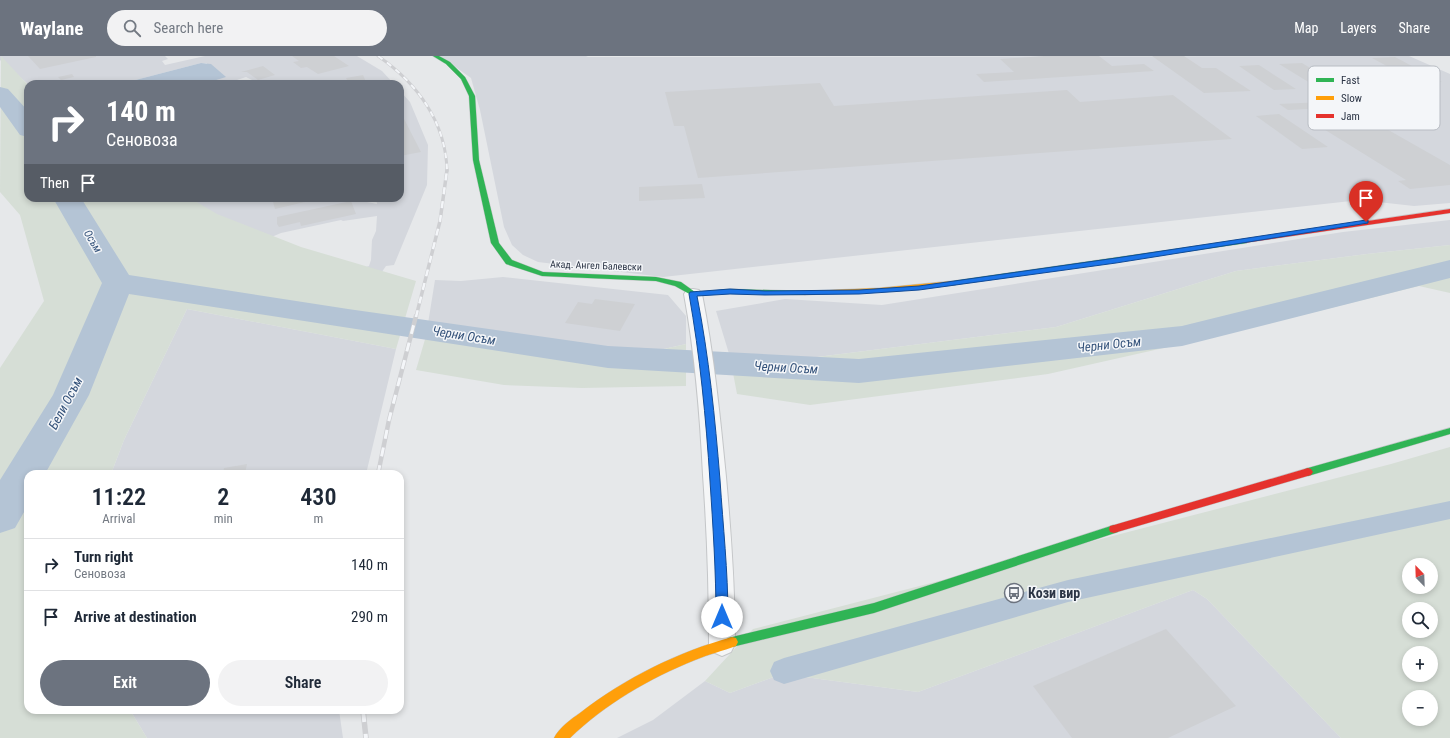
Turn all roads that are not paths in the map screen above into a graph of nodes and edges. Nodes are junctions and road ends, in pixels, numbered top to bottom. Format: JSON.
{"nodes":[{"id":1,"x":435,"y":56,"type":"edge"},
{"id":2,"x":1450,"y":211,"type":"edge"},
{"id":3,"x":692,"y":294,"type":"junction"},
{"id":4,"x":1450,"y":431,"type":"edge"},
{"id":5,"x":722,"y":644,"type":"junction"},
{"id":6,"x":562,"y":738,"type":"edge"}],
"edges":[{"from":1,"to":3,"type":"street","name":"Акад. Ангел Балевски"},
{"from":2,"to":3,"type":"street"},
{"from":3,"to":5,"type":"street"},
{"from":4,"to":5,"type":"street"},
{"from":5,"to":6,"type":"street"}]}
